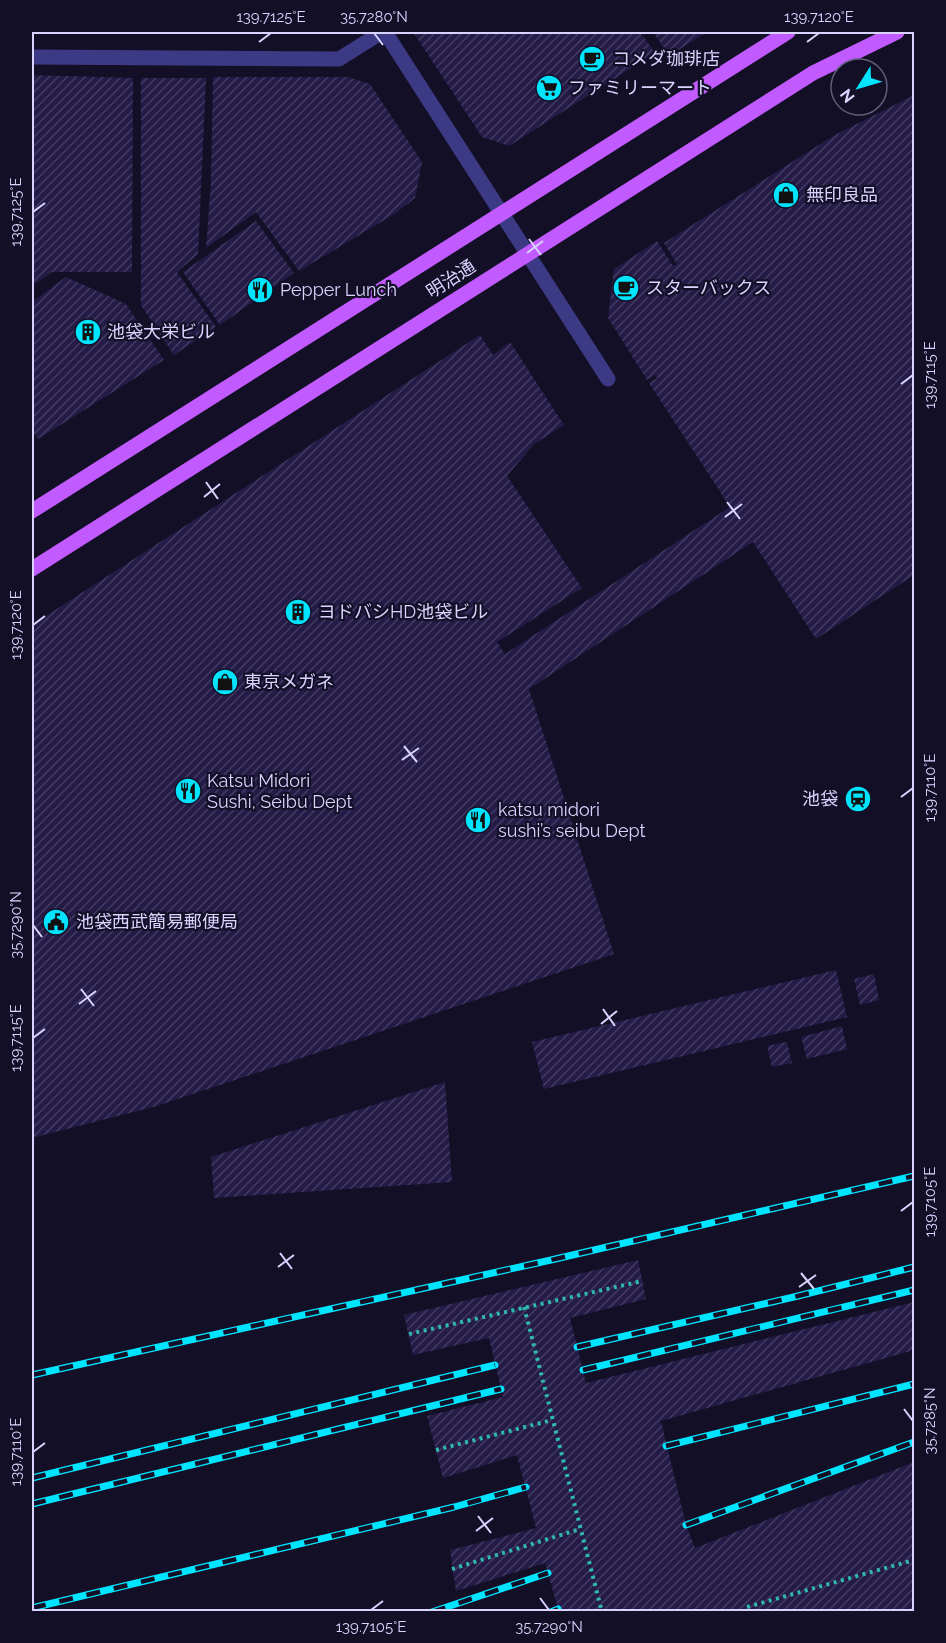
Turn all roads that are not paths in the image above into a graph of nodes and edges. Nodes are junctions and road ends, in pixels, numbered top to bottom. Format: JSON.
{"nodes":[{"id":1,"x":383,"y":32,"type":"edge"},
{"id":2,"x":788,"y":32,"type":"edge"},
{"id":3,"x":897,"y":32,"type":"edge"},
{"id":4,"x":32,"y":57,"type":"edge"},
{"id":5,"x":501,"y":213,"type":"junction"},
{"id":6,"x":527,"y":253,"type":"junction"},
{"id":7,"x":608,"y":379,"type":"dead end"},
{"id":8,"x":32,"y":511,"type":"edge"},
{"id":9,"x":32,"y":569,"type":"edge"}],
"edges":[{"from":1,"to":4,"type":"street"},
{"from":1,"to":5,"type":"street"},
{"from":2,"to":5,"type":"main road","name":"明治通"},
{"from":3,"to":6,"type":"main road","name":"明治通"},
{"from":5,"to":6,"type":"street"},
{"from":5,"to":8,"type":"main road","name":"明治通"},
{"from":6,"to":7,"type":"street"},
{"from":6,"to":9,"type":"main road","name":"明治通"}]}
